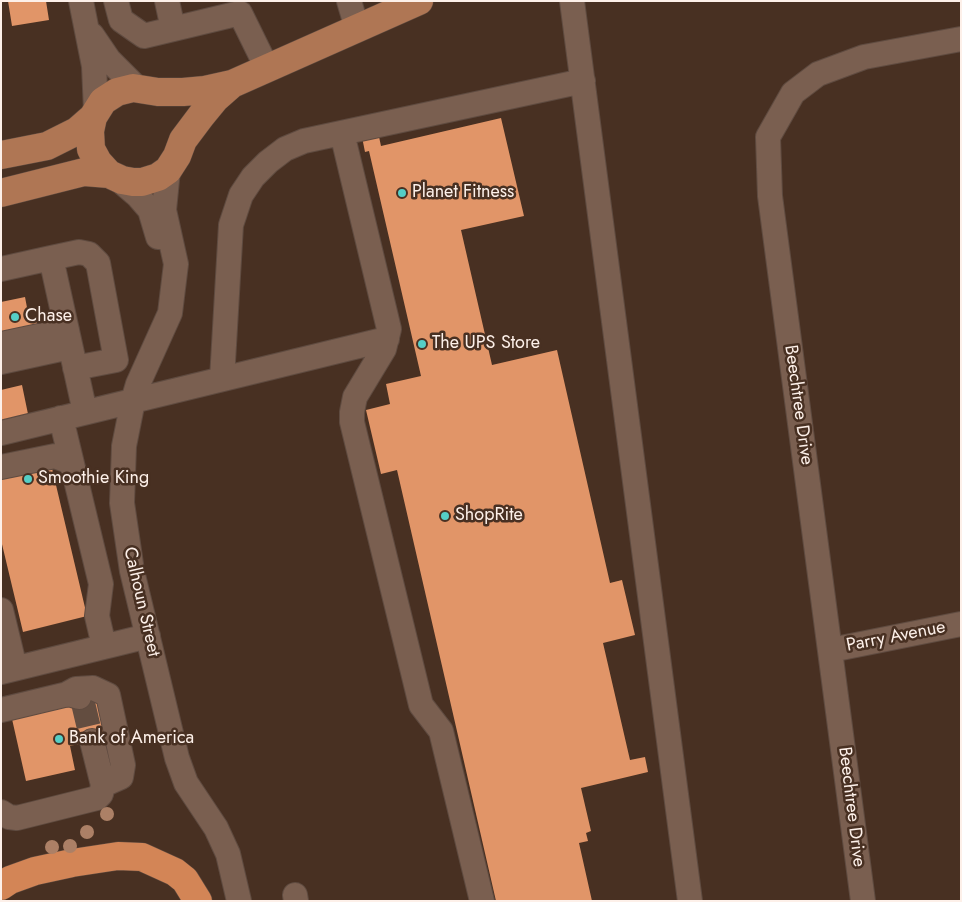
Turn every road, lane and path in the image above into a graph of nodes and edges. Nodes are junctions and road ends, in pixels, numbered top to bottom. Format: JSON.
{"nodes":[{"id":1,"x":81,"y":1,"type":"edge"},
{"id":2,"x":116,"y":1,"type":"edge"},
{"id":3,"x":167,"y":1,"type":"edge"},
{"id":4,"x":349,"y":1,"type":"edge"},
{"id":5,"x":419,"y":1,"type":"edge"},
{"id":6,"x":572,"y":1,"type":"edge"},
{"id":7,"x":87,"y":28,"type":"junction"},
{"id":8,"x":357,"y":28,"type":"junction"},
{"id":9,"x":173,"y":29,"type":"junction"},
{"id":10,"x":961,"y":39,"type":"edge"},
{"id":11,"x":267,"y":68,"type":"junction"},
{"id":12,"x":583,"y":81,"type":"junction"},
{"id":13,"x":232,"y":84,"type":"junction"},
{"id":14,"x":148,"y":90,"type":"junction"},
{"id":15,"x":94,"y":114,"type":"junction"},
{"id":16,"x":342,"y":133,"type":"junction"},
{"id":17,"x":183,"y":140,"type":"junction"},
{"id":18,"x":1,"y":155,"type":"edge"},
{"id":19,"x":168,"y":170,"type":"junction"},
{"id":20,"x":113,"y":176,"type":"junction"},
{"id":21,"x":1,"y":193,"type":"edge"},
{"id":22,"x":51,"y":258,"type":"junction"},
{"id":23,"x":1,"y":269,"type":"edge"},
{"id":24,"x":172,"y":295,"type":"junction"},
{"id":25,"x":387,"y":339,"type":"junction"},
{"id":26,"x":1,"y":344,"type":"edge"},
{"id":27,"x":71,"y":348,"type":"junction"},
{"id":28,"x":1,"y":362,"type":"edge"},
{"id":29,"x":222,"y":379,"type":"junction"},
{"id":30,"x":133,"y":401,"type":"junction"},
{"id":31,"x":85,"y":412,"type":"junction"},
{"id":32,"x":61,"y":418,"type":"junction"},
{"id":33,"x":1,"y":433,"type":"edge"},
{"id":34,"x":72,"y":466,"type":"junction"},
{"id":35,"x":1,"y":467,"type":"edge"},
{"id":36,"x":1,"y":610,"type":"edge"},
{"id":37,"x":961,"y":624,"type":"edge"},
{"id":38,"x":148,"y":636,"type":"junction"},
{"id":39,"x":104,"y":646,"type":"junction"},
{"id":40,"x":831,"y":650,"type":"junction"},
{"id":41,"x":8,"y":670,"type":"edge"},
{"id":42,"x":1,"y":710,"type":"edge"},
{"id":43,"x":92,"y":741,"type":"tunnel mouth"},
{"id":44,"x":103,"y":785,"type":"junction"},
{"id":45,"x":1,"y":812,"type":"edge"},
{"id":46,"x":1,"y":886,"type":"edge"},
{"id":47,"x":198,"y":901,"type":"edge"},
{"id":48,"x":240,"y":901,"type":"edge"},
{"id":49,"x":482,"y":901,"type":"edge"},
{"id":50,"x":690,"y":901,"type":"edge"},
{"id":51,"x":863,"y":901,"type":"edge"}],
"edges":[{"from":1,"to":7,"type":"street","name":"Calhoun Street"},
{"from":2,"to":9,"type":"street"},
{"from":3,"to":9,"type":"street"},
{"from":4,"to":8,"type":"street"},
{"from":5,"to":8,"type":"main road"},
{"from":6,"to":12,"type":"street"},
{"from":7,"to":14,"type":"street","name":"Calhoun Street"},
{"from":7,"to":15,"type":"street","name":"Calhoun Street"},
{"from":8,"to":11,"type":"main road"},
{"from":9,"to":11,"type":"street"},
{"from":10,"to":40,"type":"street","name":"Beechtree Drive"},
{"from":11,"to":13,"type":"main road"},
{"from":12,"to":16,"type":"street"},
{"from":12,"to":50,"type":"street"},
{"from":13,"to":14,"type":"main road"},
{"from":13,"to":17,"type":"main road"},
{"from":14,"to":15,"type":"main road"},
{"from":14,"to":17,"type":"main road","name":"Calhoun Street"},
{"from":15,"to":18,"type":"main road"},
{"from":15,"to":20,"type":"main road","name":"Calhoun Street"},
{"from":16,"to":25,"type":"street"},
{"from":16,"to":29,"type":"street"},
{"from":17,"to":19,"type":"main road"},
{"from":19,"to":20,"type":"main road"},
{"from":19,"to":24,"type":"street","name":"Calhoun Street"},
{"from":20,"to":21,"type":"main road"},
{"from":20,"to":24,"type":"street","name":"Calhoun Street"},
{"from":22,"to":23,"type":"street"},
{"from":22,"to":27,"type":"street"},
{"from":22,"to":27,"type":"street"},
{"from":24,"to":30,"type":"street","name":"Calhoun Street"},
{"from":25,"to":29,"type":"street"},
{"from":25,"to":49,"type":"street"},
{"from":26,"to":27,"type":"street"},
{"from":27,"to":28,"type":"street"},
{"from":27,"to":31,"type":"street"},
{"from":29,"to":30,"type":"street"},
{"from":30,"to":31,"type":"street"},
{"from":30,"to":38,"type":"street","name":"Calhoun Street"},
{"from":31,"to":32,"type":"street"},
{"from":32,"to":33,"type":"street"},
{"from":32,"to":34,"type":"street"},
{"from":34,"to":35,"type":"street"},
{"from":34,"to":39,"type":"street"},
{"from":36,"to":41,"type":"street"},
{"from":37,"to":40,"type":"street","name":"Parry Avenue"},
{"from":38,"to":39,"type":"street"},
{"from":38,"to":48,"type":"street","name":"Calhoun Street"},
{"from":39,"to":41,"type":"street"},
{"from":40,"to":51,"type":"street","name":"Beechtree Drive"},
{"from":42,"to":44,"type":"street"},
{"from":43,"to":44,"type":"street"},
{"from":44,"to":45,"type":"street"},
{"from":46,"to":47,"type":"highway"}]}
